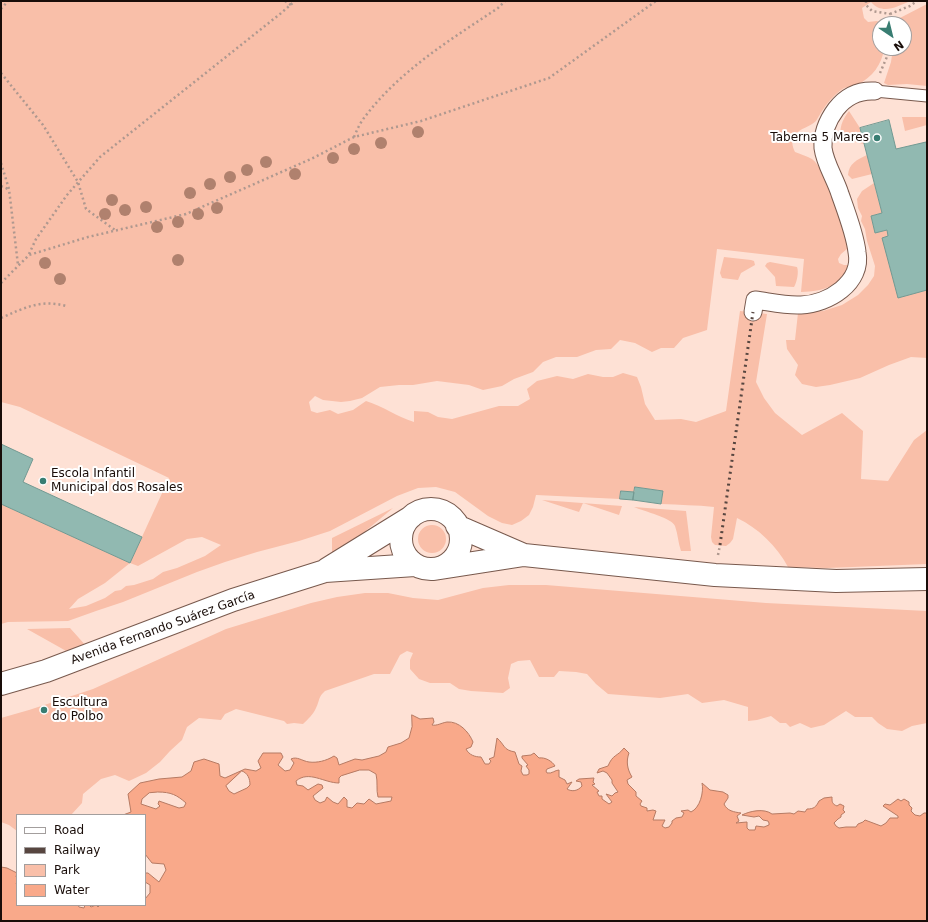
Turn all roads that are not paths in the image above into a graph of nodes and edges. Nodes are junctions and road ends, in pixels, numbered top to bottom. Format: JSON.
{"nodes":[{"id":1,"x":875,"y":91,"type":"joint"},
{"id":2,"x":927,"y":96,"type":"edge"},
{"id":3,"x":753,"y":312,"type":"dead end"},
{"id":4,"x":411,"y":517,"type":"junction"},
{"id":5,"x":458,"y":526,"type":"junction"},
{"id":6,"x":524,"y":555,"type":"junction"},
{"id":7,"x":424,"y":567,"type":"junction"},
{"id":8,"x":325,"y":571,"type":"junction"},
{"id":9,"x":927,"y":579,"type":"edge"},
{"id":10,"x":1,"y":684,"type":"edge"}],
"edges":[{"from":1,"to":2,"type":"lane"},
{"from":1,"to":3,"type":"street"},
{"from":4,"to":5,"type":"street","name":"Avenida Fernando Suárez García"},
{"from":4,"to":7,"type":"street"},
{"from":4,"to":8,"type":"street","name":"Avenida Fernando Suárez García"},
{"from":5,"to":6,"type":"street"},
{"from":5,"to":7,"type":"street"},
{"from":6,"to":7,"type":"street","name":"Avenida Fernando Suárez García"},
{"from":6,"to":9,"type":"street"},
{"from":7,"to":8,"type":"street","name":"Avenida Fernando Suárez García"},
{"from":8,"to":10,"type":"street","name":"Avenida Fernando Suárez García"}]}
